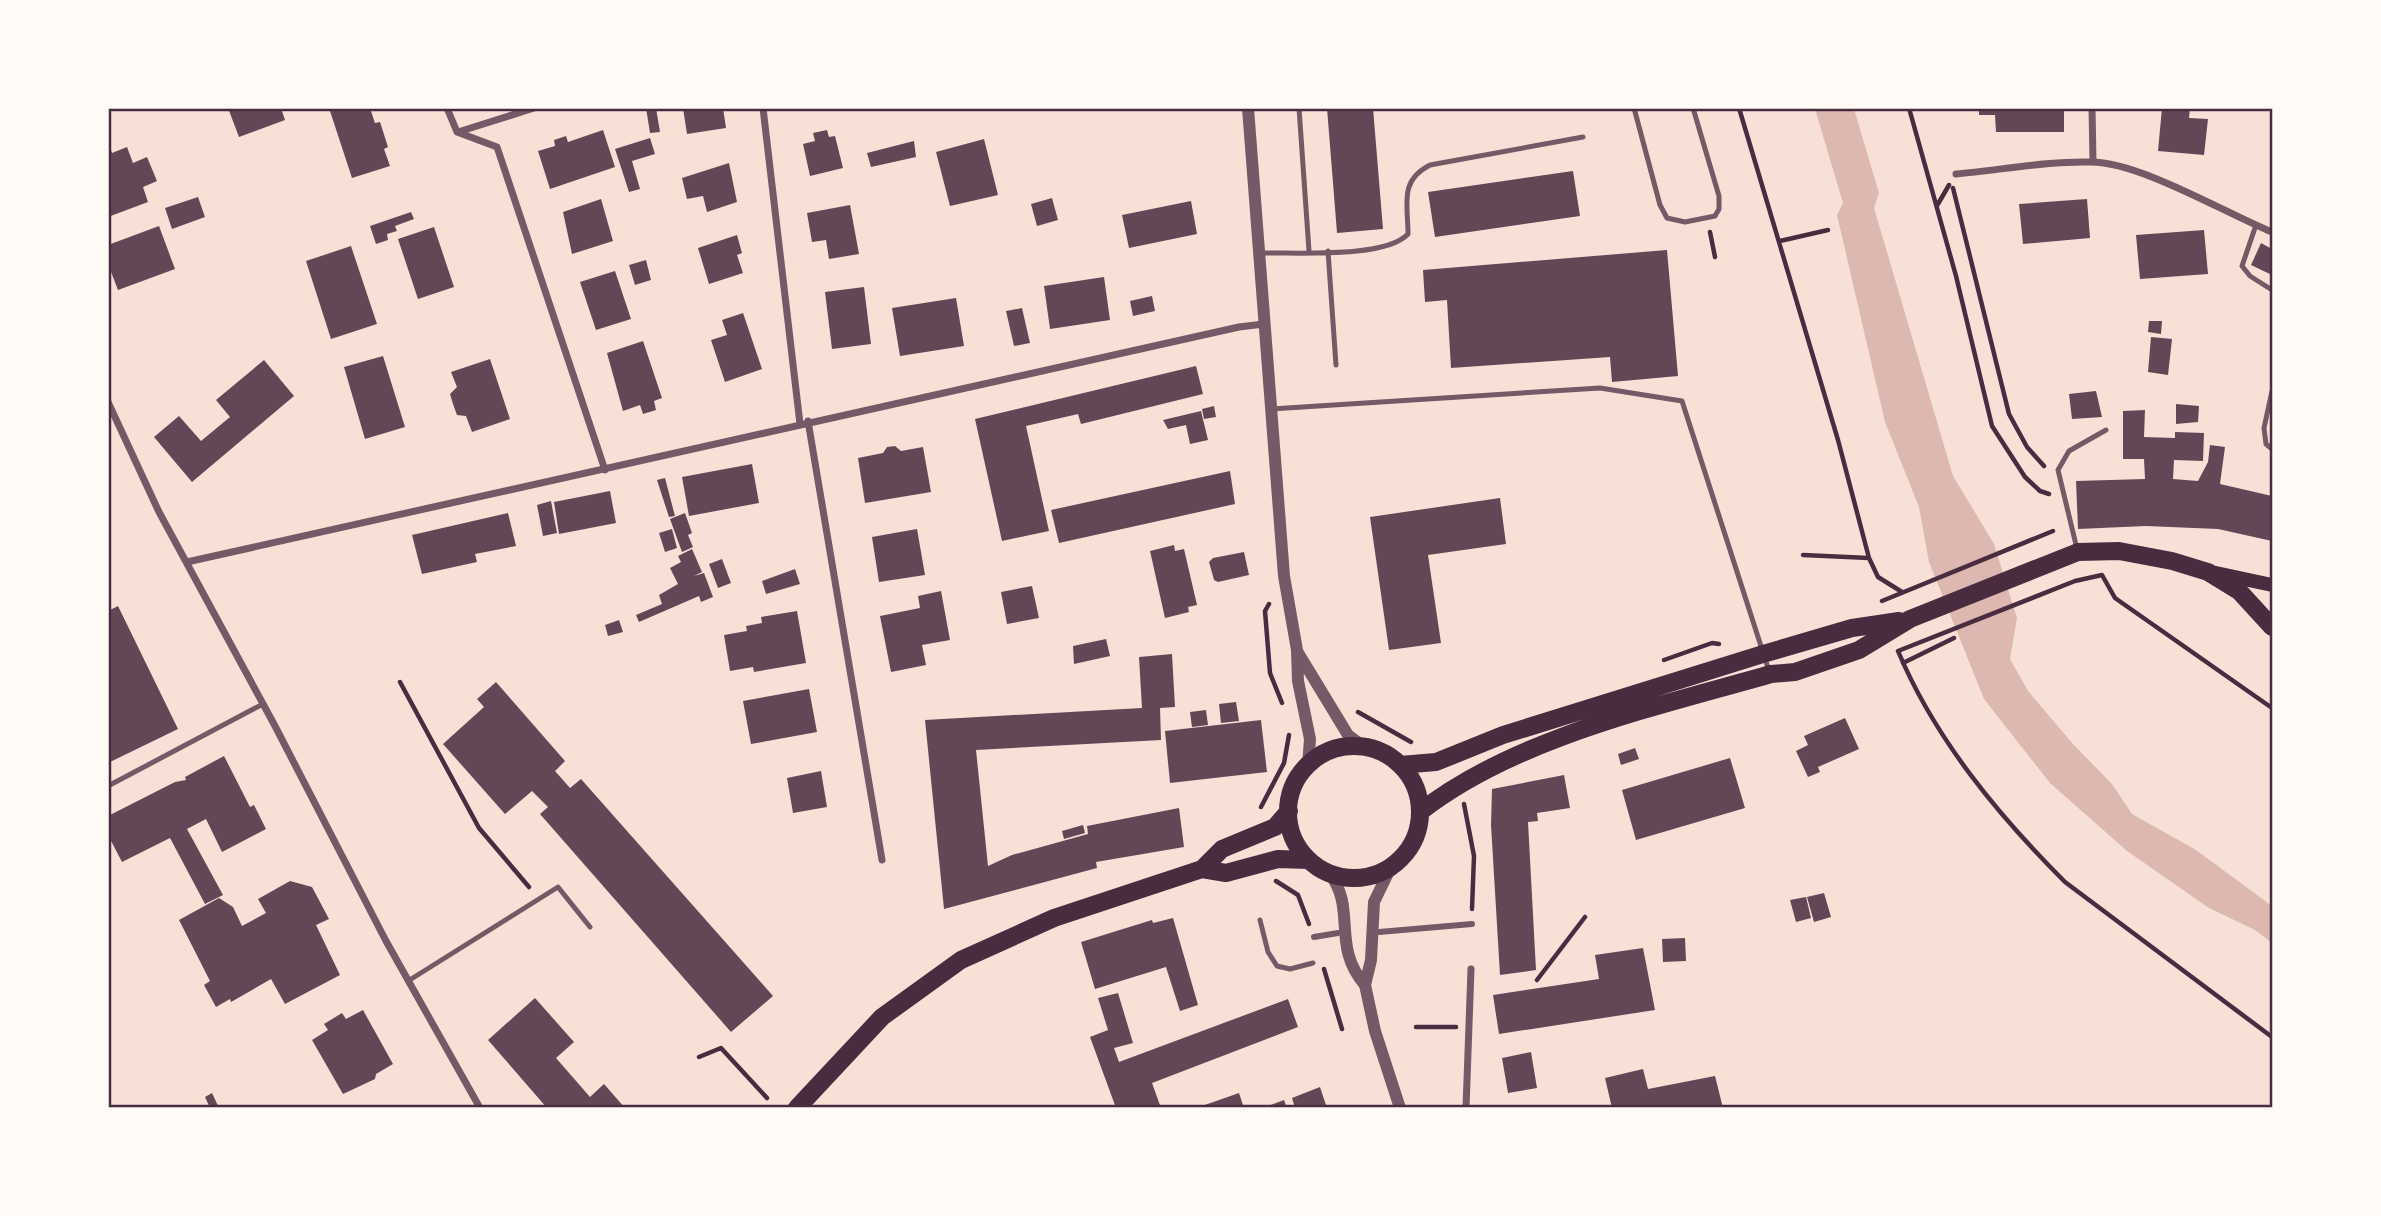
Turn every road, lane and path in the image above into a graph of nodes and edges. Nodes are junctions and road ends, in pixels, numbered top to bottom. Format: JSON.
{"nodes":[{"id":1,"x":447,"y":108,"type":"edge"},
{"id":2,"x":534,"y":108,"type":"edge"},
{"id":3,"x":764,"y":108,"type":"edge"},
{"id":4,"x":1248,"y":108,"type":"edge"},
{"id":5,"x":1298,"y":108,"type":"edge"},
{"id":6,"x":1634,"y":108,"type":"edge"},
{"id":7,"x":1693,"y":108,"type":"edge"},
{"id":8,"x":1739,"y":108,"type":"edge"},
{"id":9,"x":1909,"y":108,"type":"edge"},
{"id":10,"x":2092,"y":108,"type":"edge"},
{"id":11,"x":457,"y":132,"type":"junction"},
{"id":12,"x":1583,"y":136,"type":"dead end"},
{"id":13,"x":2093,"y":162,"type":"junction"},
{"id":14,"x":1955,"y":176,"type":"joint"},
{"id":15,"x":1705,"y":218,"type":"junction"},
{"id":16,"x":2256,"y":225,"type":"junction"},
{"id":17,"x":1828,"y":230,"type":"dead end"},
{"id":18,"x":2273,"y":232,"type":"edge"},
{"id":19,"x":1780,"y":241,"type":"junction"},
{"id":20,"x":1309,"y":251,"type":"junction"},
{"id":21,"x":1328,"y":251,"type":"junction"},
{"id":22,"x":1259,"y":253,"type":"junction"},
{"id":23,"x":1715,"y":257,"type":"dead end"},
{"id":24,"x":2273,"y":290,"type":"edge"},
{"id":25,"x":1264,"y":324,"type":"junction"},
{"id":26,"x":1336,"y":365,"type":"dead end"},
{"id":27,"x":2273,"y":391,"type":"edge"},
{"id":28,"x":108,"y":402,"type":"edge"},
{"id":29,"x":1271,"y":409,"type":"junction"},
{"id":30,"x":808,"y":422,"type":"junction"},
{"id":31,"x":800,"y":424,"type":"junction"},
{"id":32,"x":2106,"y":430,"type":"dead end"},
{"id":33,"x":2273,"y":449,"type":"edge"},
{"id":34,"x":605,"y":470,"type":"junction"},
{"id":35,"x":2061,"y":485,"type":"junction"},
{"id":36,"x":2064,"y":500,"type":"junction"},
{"id":37,"x":2053,"y":531,"type":"dead end"},
{"id":38,"x":1803,"y":555,"type":"dead end"},
{"id":39,"x":2070,"y":555,"type":"junction"},
{"id":40,"x":1869,"y":558,"type":"junction"},
{"id":41,"x":187,"y":562,"type":"junction"},
{"id":42,"x":2208,"y":572,"type":"junction"},
{"id":43,"x":2273,"y":585,"type":"edge"},
{"id":44,"x":1265,"y":611,"type":"dead end"},
{"id":45,"x":1910,"y":619,"type":"junction"},
{"id":46,"x":2273,"y":626,"type":"edge"},
{"id":47,"x":1954,"y":638,"type":"dead end"},
{"id":48,"x":1297,"y":650,"type":"junction"},
{"id":49,"x":1763,"y":654,"type":"junction"},
{"id":50,"x":1903,"y":663,"type":"junction"},
{"id":51,"x":1770,"y":674,"type":"junction"},
{"id":52,"x":400,"y":682,"type":"dead end"},
{"id":53,"x":263,"y":704,"type":"junction"},
{"id":54,"x":2273,"y":708,"type":"edge"},
{"id":55,"x":1284,"y":709,"type":"dead end"},
{"id":56,"x":1356,"y":711,"type":"dead end"},
{"id":57,"x":1290,"y":725,"type":"dead end"},
{"id":58,"x":1410,"y":742,"type":"dead end"},
{"id":59,"x":1364,"y":747,"type":"junction"},
{"id":60,"x":1401,"y":765,"type":"junction"},
{"id":61,"x":1307,"y":766,"type":"junction"},
{"id":62,"x":108,"y":786,"type":"edge"},
{"id":63,"x":1463,"y":797,"type":"dead end"},
{"id":64,"x":1289,"y":811,"type":"junction"},
{"id":65,"x":1256,"y":812,"type":"dead end"},
{"id":66,"x":1420,"y":812,"type":"junction"},
{"id":67,"x":881,"y":860,"type":"dead end"},
{"id":68,"x":1308,"y":860,"type":"junction"},
{"id":69,"x":1391,"y":867,"type":"junction"},
{"id":70,"x":1202,"y":869,"type":"junction"},
{"id":71,"x":1330,"y":874,"type":"junction"},
{"id":72,"x":539,"y":899,"type":"junction"},
{"id":73,"x":1585,"y":916,"type":"dead end"},
{"id":74,"x":1260,"y":920,"type":"dead end"},
{"id":75,"x":1472,"y":924,"type":"joint"},
{"id":76,"x":590,"y":927,"type":"dead end"},
{"id":77,"x":1379,"y":932,"type":"dead end"},
{"id":78,"x":1338,"y":933,"type":"dead end"},
{"id":79,"x":1314,"y":937,"type":"dead end"},
{"id":80,"x":1313,"y":963,"type":"dead end"},
{"id":81,"x":1471,"y":969,"type":"dead end"},
{"id":82,"x":1537,"y":980,"type":"dead end"},
{"id":83,"x":408,"y":981,"type":"junction"},
{"id":84,"x":1365,"y":985,"type":"junction"},
{"id":85,"x":1416,"y":1027,"type":"dead end"},
{"id":86,"x":1471,"y":1027,"type":"junction"},
{"id":87,"x":2273,"y":1037,"type":"edge"},
{"id":88,"x":699,"y":1058,"type":"dead end"},
{"id":89,"x":768,"y":1098,"type":"dead end"},
{"id":90,"x":480,"y":1108,"type":"edge"},
{"id":91,"x":797,"y":1108,"type":"edge"},
{"id":92,"x":1399,"y":1108,"type":"edge"},
{"id":93,"x":1466,"y":1108,"type":"edge"}],
"edges":[{"from":1,"to":11,"type":"street"},
{"from":2,"to":11,"type":"street"},
{"from":3,"to":31,"type":"street"},
{"from":4,"to":22,"type":"street"},
{"from":5,"to":20,"type":"lane"},
{"from":6,"to":15,"type":"lane"},
{"from":7,"to":15,"type":"lane"},
{"from":8,"to":19,"type":"path"},
{"from":9,"to":36,"type":"path"},
{"from":10,"to":13,"type":"street"},
{"from":11,"to":34,"type":"street"},
{"from":12,"to":21,"type":"lane"},
{"from":13,"to":14,"type":"street"},
{"from":13,"to":16,"type":"street"},
{"from":14,"to":35,"type":"path"},
{"from":15,"to":23,"type":"path"},
{"from":16,"to":18,"type":"street"},
{"from":16,"to":24,"type":"lane"},
{"from":17,"to":19,"type":"path"},
{"from":19,"to":40,"type":"path"},
{"from":20,"to":21,"type":"lane"},
{"from":20,"to":22,"type":"lane"},
{"from":21,"to":26,"type":"lane"},
{"from":22,"to":25,"type":"street"},
{"from":25,"to":29,"type":"street"},
{"from":25,"to":30,"type":"street"},
{"from":27,"to":33,"type":"lane"},
{"from":28,"to":41,"type":"street"},
{"from":29,"to":48,"type":"street"},
{"from":29,"to":49,"type":"lane"},
{"from":30,"to":31,"type":"street"},
{"from":30,"to":67,"type":"street"},
{"from":31,"to":34,"type":"street"},
{"from":32,"to":35,"type":"lane"},
{"from":34,"to":41,"type":"street"},
{"from":35,"to":36,"type":"lane"},
{"from":36,"to":39,"type":"lane"},
{"from":37,"to":40,"type":"path"},
{"from":38,"to":40,"type":"path"},
{"from":39,"to":42,"type":"main road"},
{"from":39,"to":45,"type":"main road"},
{"from":41,"to":53,"type":"street"},
{"from":42,"to":43,"type":"main road"},
{"from":42,"to":46,"type":"main road"},
{"from":44,"to":55,"type":"path"},
{"from":45,"to":49,"type":"main road"},
{"from":45,"to":51,"type":"main road"},
{"from":47,"to":50,"type":"path"},
{"from":48,"to":59,"type":"street"},
{"from":48,"to":61,"type":"street"},
{"from":49,"to":51,"type":"lane"},
{"from":49,"to":60,"type":"main road"},
{"from":50,"to":54,"type":"path"},
{"from":50,"to":87,"type":"path"},
{"from":51,"to":66,"type":"main road"},
{"from":52,"to":72,"type":"path"},
{"from":53,"to":62,"type":"lane"},
{"from":53,"to":83,"type":"street"},
{"from":56,"to":58,"type":"path"},
{"from":57,"to":65,"type":"path"},
{"from":59,"to":60,"type":"main road"},
{"from":59,"to":61,"type":"main road"},
{"from":60,"to":66,"type":"main road"},
{"from":61,"to":64,"type":"main road"},
{"from":63,"to":75,"type":"path"},
{"from":64,"to":68,"type":"main road"},
{"from":64,"to":70,"type":"main road"},
{"from":66,"to":69,"type":"main road"},
{"from":68,"to":70,"type":"main road"},
{"from":68,"to":71,"type":"main road"},
{"from":69,"to":71,"type":"main road"},
{"from":69,"to":84,"type":"street"},
{"from":70,"to":91,"type":"main road"},
{"from":71,"to":84,"type":"street"},
{"from":72,"to":76,"type":"lane"},
{"from":72,"to":83,"type":"lane"},
{"from":73,"to":82,"type":"path"},
{"from":74,"to":80,"type":"lane"},
{"from":75,"to":77,"type":"street"},
{"from":78,"to":79,"type":"street"},
{"from":81,"to":86,"type":"street"},
{"from":83,"to":90,"type":"street"},
{"from":84,"to":92,"type":"street"},
{"from":85,"to":86,"type":"path"},
{"from":86,"to":93,"type":"street"},
{"from":88,"to":89,"type":"path"}]}
